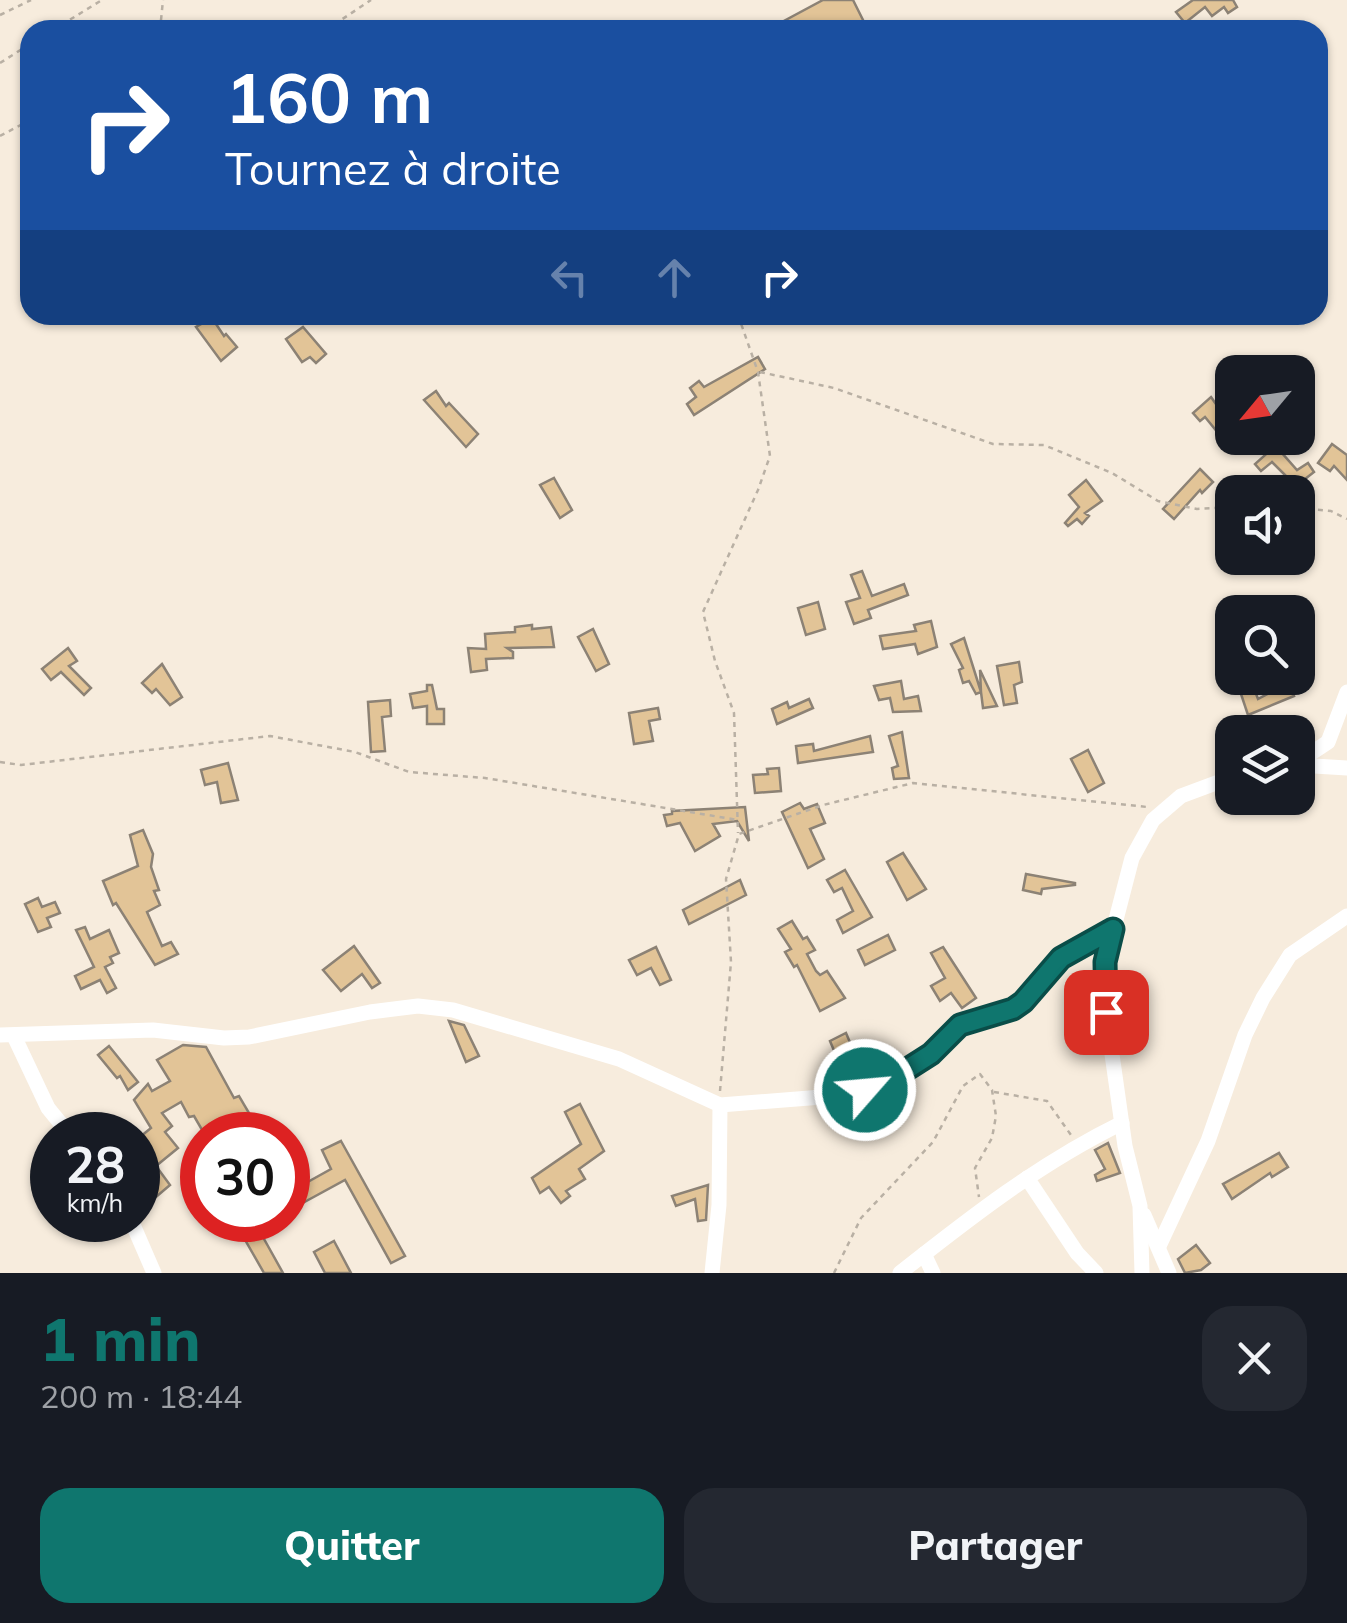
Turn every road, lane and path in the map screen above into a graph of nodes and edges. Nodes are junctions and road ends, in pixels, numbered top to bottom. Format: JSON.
{"nodes":[{"id":1,"x":31,"y":0,"type":"edge"},
{"id":2,"x":102,"y":0,"type":"edge"},
{"id":3,"x":371,"y":0,"type":"edge"},
{"id":4,"x":0,"y":16,"type":"edge"},
{"id":5,"x":69,"y":20,"type":"edge"},
{"id":6,"x":341,"y":20,"type":"edge"},
{"id":7,"x":742,"y":325,"type":"edge"},
{"id":8,"x":758,"y":372,"type":"junction"},
{"id":9,"x":1215,"y":508,"type":"edge"},
{"id":10,"x":1315,"y":510,"type":"edge"},
{"id":11,"x":1347,"y":519,"type":"edge"},
{"id":12,"x":1347,"y":692,"type":"edge"},
{"id":13,"x":1315,"y":752,"type":"edge"},
{"id":14,"x":0,"y":762,"type":"edge"},
{"id":15,"x":1315,"y":765,"type":"edge"},
{"id":16,"x":1347,"y":768,"type":"edge"},
{"id":17,"x":1215,"y":782,"type":"edge"},
{"id":18,"x":1164,"y":809,"type":"junction"},
{"id":19,"x":738,"y":820,"type":"junction"},
{"id":20,"x":738,"y":834,"type":"junction"},
{"id":21,"x":1347,"y":916,"type":"edge"},
{"id":22,"x":1113,"y":929,"type":"junction"},
{"id":23,"x":7,"y":1036,"type":"edge"},
{"id":24,"x":992,"y":1090,"type":"junction"},
{"id":25,"x":720,"y":1104,"type":"junction"},
{"id":26,"x":51,"y":1112,"type":"edge"},
{"id":27,"x":1122,"y":1123,"type":"junction"},
{"id":28,"x":1077,"y":1145,"type":"junction"},
{"id":29,"x":1027,"y":1178,"type":"junction"},
{"id":30,"x":1140,"y":1206,"type":"junction"},
{"id":31,"x":975,"y":1213,"type":"junction"},
{"id":32,"x":141,"y":1242,"type":"edge"},
{"id":33,"x":1158,"y":1246,"type":"junction"},
{"id":34,"x":924,"y":1254,"type":"junction"},
{"id":35,"x":154,"y":1273,"type":"edge"},
{"id":36,"x":712,"y":1273,"type":"edge"},
{"id":37,"x":834,"y":1273,"type":"edge"},
{"id":38,"x":900,"y":1273,"type":"edge"},
{"id":39,"x":934,"y":1273,"type":"edge"},
{"id":40,"x":1096,"y":1273,"type":"edge"},
{"id":41,"x":1142,"y":1273,"type":"edge"},
{"id":42,"x":1169,"y":1273,"type":"edge"}],
"edges":[{"from":1,"to":4,"type":"path"},
{"from":2,"to":5,"type":"path"},
{"from":3,"to":6,"type":"path"},
{"from":7,"to":8,"type":"path"},
{"from":8,"to":9,"type":"path"},
{"from":8,"to":19,"type":"path"},
{"from":10,"to":11,"type":"path"},
{"from":12,"to":13,"type":"street"},
{"from":14,"to":19,"type":"path"},
{"from":15,"to":16,"type":"street"},
{"from":17,"to":18,"type":"street"},
{"from":18,"to":20,"type":"path"},
{"from":18,"to":22,"type":"street"},
{"from":19,"to":20,"type":"path"},
{"from":20,"to":25,"type":"path"},
{"from":21,"to":33,"type":"street"},
{"from":22,"to":25,"type":"street"},
{"from":22,"to":27,"type":"street"},
{"from":23,"to":25,"type":"street"},
{"from":23,"to":26,"type":"street"},
{"from":24,"to":28,"type":"path"},
{"from":24,"to":31,"type":"path"},
{"from":24,"to":37,"type":"path"},
{"from":25,"to":36,"type":"street"},
{"from":27,"to":28,"type":"street"},
{"from":27,"to":30,"type":"street"},
{"from":28,"to":29,"type":"street"},
{"from":29,"to":31,"type":"street"},
{"from":29,"to":40,"type":"street"},
{"from":30,"to":33,"type":"street"},
{"from":30,"to":41,"type":"street"},
{"from":31,"to":34,"type":"street"},
{"from":32,"to":35,"type":"street"},
{"from":33,"to":42,"type":"street"},
{"from":34,"to":38,"type":"street"},
{"from":34,"to":39,"type":"street"}]}
